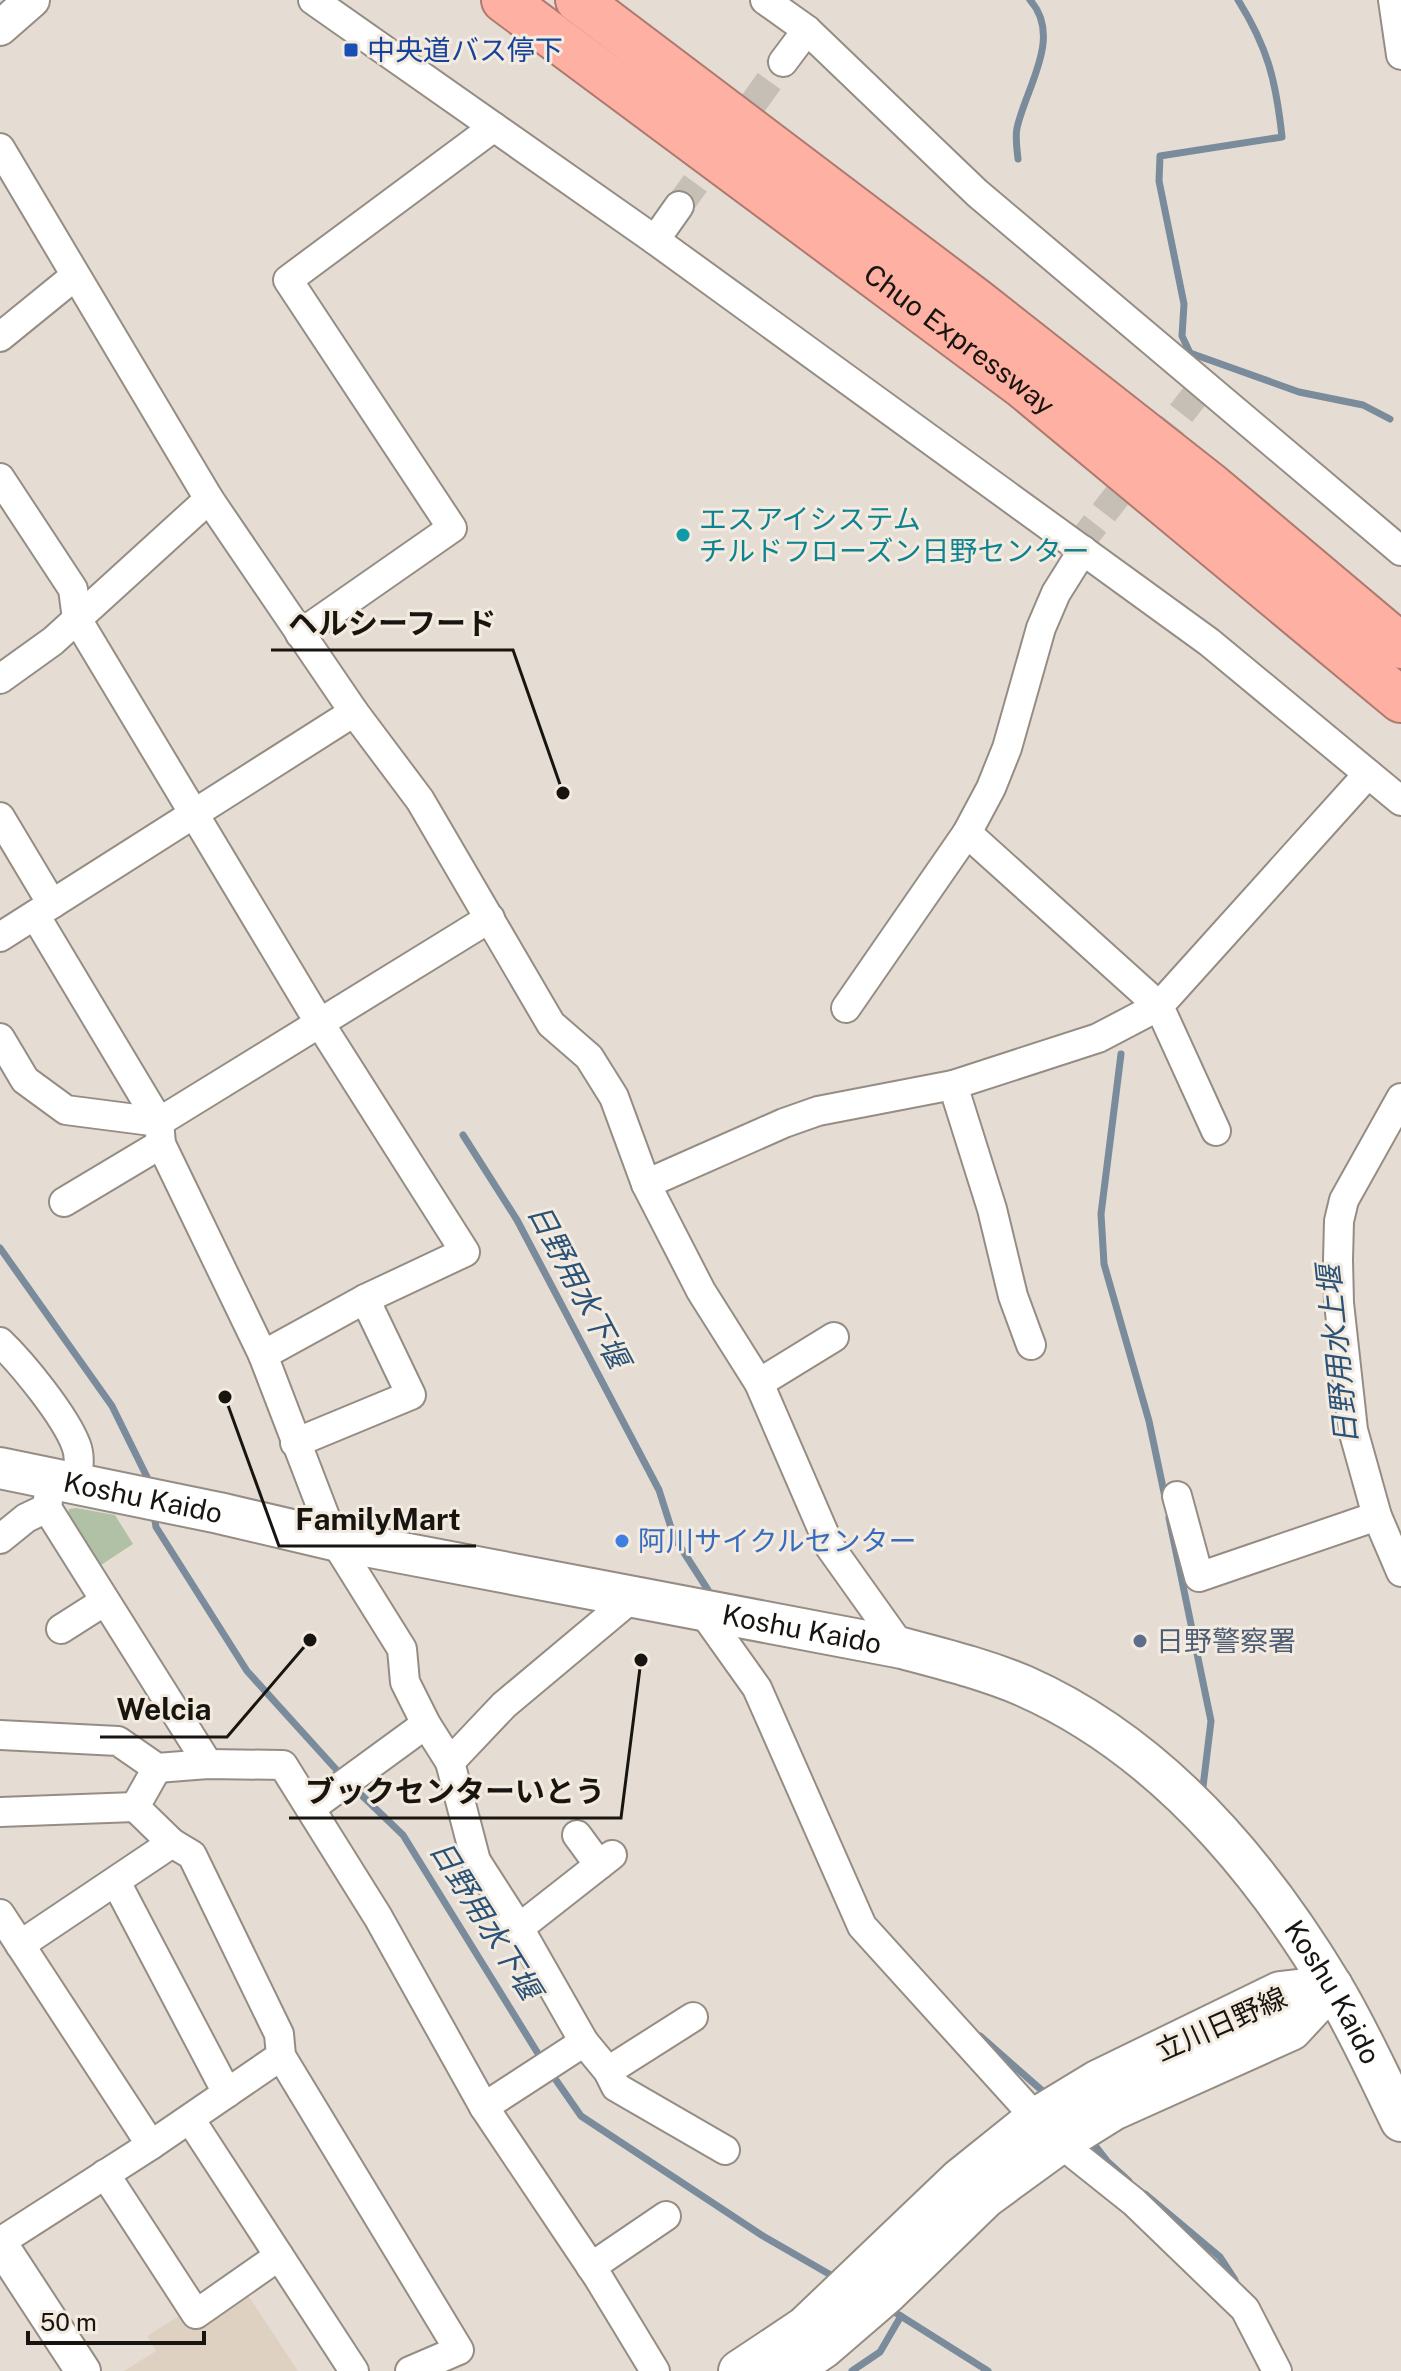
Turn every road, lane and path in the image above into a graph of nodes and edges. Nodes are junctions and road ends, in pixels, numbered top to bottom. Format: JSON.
{"nodes":[{"id":1,"x":32,"y":0,"type":"edge"},
{"id":2,"x":313,"y":0,"type":"edge"},
{"id":3,"x":504,"y":0,"type":"edge"},
{"id":4,"x":578,"y":0,"type":"edge"},
{"id":5,"x":765,"y":0,"type":"edge"},
{"id":6,"x":1393,"y":0,"type":"edge"},
{"id":7,"x":0,"y":28,"type":"edge"},
{"id":8,"x":807,"y":30,"type":"junction"},
{"id":9,"x":1401,"y":55,"type":"edge"},
{"id":10,"x":783,"y":62,"type":"tunnel mouth"},
{"id":11,"x":494,"y":127,"type":"junction"},
{"id":12,"x":0,"y":148,"type":"edge"},
{"id":13,"x":679,"y":206,"type":"tunnel mouth"},
{"id":14,"x":655,"y":240,"type":"junction"},
{"id":15,"x":75,"y":276,"type":"junction"},
{"id":16,"x":0,"y":337,"type":"edge"},
{"id":17,"x":0,"y":478,"type":"edge"},
{"id":18,"x":209,"y":499,"type":"junction"},
{"id":19,"x":1083,"y":550,"type":"junction"},
{"id":20,"x":1401,"y":550,"type":"edge"},
{"id":21,"x":77,"y":619,"type":"junction"},
{"id":22,"x":300,"y":634,"type":"junction"},
{"id":23,"x":1401,"y":646,"type":"edge"},
{"id":24,"x":0,"y":679,"type":"edge"},
{"id":25,"x":1401,"y":700,"type":"edge"},
{"id":26,"x":354,"y":712,"type":"junction"},
{"id":27,"x":1368,"y":774,"type":"junction"},
{"id":28,"x":1401,"y":801,"type":"edge"},
{"id":29,"x":195,"y":816,"type":"junction"},
{"id":30,"x":0,"y":817,"type":"edge"},
{"id":31,"x":967,"y":833,"type":"junction"},
{"id":32,"x":44,"y":910,"type":"junction"},
{"id":33,"x":490,"y":918,"type":"junction"},
{"id":34,"x":0,"y":937,"type":"edge"},
{"id":35,"x":1159,"y":1006,"type":"junction"},
{"id":36,"x":846,"y":1008,"type":"dead end"},
{"id":37,"x":319,"y":1022,"type":"junction"},
{"id":38,"x":0,"y":1038,"type":"edge"},
{"id":39,"x":953,"y":1085,"type":"junction"},
{"id":40,"x":1401,"y":1098,"type":"edge"},
{"id":41,"x":1216,"y":1131,"type":"dead end"},
{"id":42,"x":160,"y":1133,"type":"junction"},
{"id":43,"x":646,"y":1184,"type":"junction"},
{"id":44,"x":64,"y":1202,"type":"dead end"},
{"id":45,"x":365,"y":1299,"type":"junction"},
{"id":46,"x":834,"y":1337,"type":"dead end"},
{"id":47,"x":0,"y":1342,"type":"edge"},
{"id":48,"x":1031,"y":1345,"type":"dead end"},
{"id":49,"x":263,"y":1355,"type":"junction"},
{"id":50,"x":759,"y":1383,"type":"junction"},
{"id":51,"x":295,"y":1443,"type":"junction"},
{"id":52,"x":0,"y":1468,"type":"edge"},
{"id":53,"x":58,"y":1490,"type":"junction"},
{"id":54,"x":1177,"y":1496,"type":"dead end"},
{"id":55,"x":1377,"y":1516,"type":"junction"},
{"id":56,"x":0,"y":1539,"type":"edge"},
{"id":57,"x":334,"y":1540,"type":"junction"},
{"id":58,"x":1401,"y":1572,"type":"edge"},
{"id":59,"x":633,"y":1597,"type":"junction"},
{"id":60,"x":105,"y":1601,"type":"junction"},
{"id":61,"x":700,"y":1608,"type":"junction"},
{"id":62,"x":61,"y":1629,"type":"dead end"},
{"id":63,"x":902,"y":1648,"type":"junction"},
{"id":64,"x":426,"y":1724,"type":"junction"},
{"id":65,"x":0,"y":1735,"type":"edge"},
{"id":66,"x":450,"y":1762,"type":"junction"},
{"id":67,"x":208,"y":1764,"type":"junction"},
{"id":68,"x":157,"y":1768,"type":"junction"},
{"id":69,"x":135,"y":1807,"type":"junction"},
{"id":70,"x":311,"y":1808,"type":"junction"},
{"id":71,"x":0,"y":1812,"type":"edge"},
{"id":72,"x":577,"y":1835,"type":"dead end"},
{"id":73,"x":172,"y":1843,"type":"junction"},
{"id":74,"x":116,"y":1882,"type":"junction"},
{"id":75,"x":0,"y":1914,"type":"edge"},
{"id":76,"x":519,"y":1928,"type":"junction"},
{"id":77,"x":20,"y":1945,"type":"junction"},
{"id":78,"x":1332,"y":1986,"type":"junction"},
{"id":79,"x":693,"y":2017,"type":"dead end"},
{"id":80,"x":584,"y":2042,"type":"junction"},
{"id":81,"x":281,"y":2056,"type":"junction"},
{"id":82,"x":608,"y":2071,"type":"junction"},
{"id":83,"x":227,"y":2093,"type":"junction"},
{"id":84,"x":484,"y":2107,"type":"junction"},
{"id":85,"x":190,"y":2119,"type":"junction"},
{"id":86,"x":1401,"y":2121,"type":"edge"},
{"id":87,"x":1048,"y":2130,"type":"junction"},
{"id":88,"x":151,"y":2145,"type":"junction"},
{"id":89,"x":725,"y":2150,"type":"dead end"},
{"id":90,"x":105,"y":2174,"type":"junction"},
{"id":91,"x":666,"y":2216,"type":"dead end"},
{"id":92,"x":0,"y":2243,"type":"edge"},
{"id":93,"x":279,"y":2256,"type":"junction"},
{"id":94,"x":591,"y":2267,"type":"junction"},
{"id":95,"x":814,"y":2337,"type":"junction"},
{"id":96,"x":83,"y":2371,"type":"edge"},
{"id":97,"x":354,"y":2371,"type":"edge"},
{"id":98,"x":410,"y":2371,"type":"edge"},
{"id":99,"x":655,"y":2371,"type":"edge"},
{"id":100,"x":739,"y":2371,"type":"edge"},
{"id":101,"x":790,"y":2371,"type":"edge"},
{"id":102,"x":1277,"y":2371,"type":"edge"}],
"edges":[{"from":1,"to":7,"type":"street"},
{"from":2,"to":11,"type":"street"},
{"from":3,"to":25,"type":"highway","name":"Chuo Expressway"},
{"from":4,"to":23,"type":"highway","name":"Chuo Expressway"},
{"from":5,"to":8,"type":"street"},
{"from":6,"to":9,"type":"street"},
{"from":8,"to":10,"type":"street"},
{"from":8,"to":20,"type":"street"},
{"from":11,"to":14,"type":"street"},
{"from":11,"to":22,"type":"street"},
{"from":12,"to":15,"type":"street"},
{"from":13,"to":14,"type":"street"},
{"from":14,"to":19,"type":"street"},
{"from":15,"to":16,"type":"street"},
{"from":15,"to":18,"type":"street"},
{"from":17,"to":21,"type":"street"},
{"from":18,"to":21,"type":"street"},
{"from":18,"to":22,"type":"street"},
{"from":19,"to":27,"type":"street"},
{"from":19,"to":31,"type":"street"},
{"from":21,"to":24,"type":"street"},
{"from":21,"to":29,"type":"street"},
{"from":22,"to":26,"type":"street"},
{"from":26,"to":29,"type":"street"},
{"from":26,"to":33,"type":"street"},
{"from":27,"to":28,"type":"street"},
{"from":27,"to":35,"type":"street"},
{"from":29,"to":32,"type":"street"},
{"from":29,"to":37,"type":"street"},
{"from":30,"to":32,"type":"street"},
{"from":31,"to":35,"type":"street"},
{"from":31,"to":36,"type":"street"},
{"from":32,"to":34,"type":"street"},
{"from":32,"to":42,"type":"street"},
{"from":33,"to":37,"type":"street"},
{"from":33,"to":43,"type":"street"},
{"from":35,"to":39,"type":"street"},
{"from":35,"to":41,"type":"street"},
{"from":37,"to":42,"type":"street"},
{"from":37,"to":45,"type":"street"},
{"from":38,"to":42,"type":"street"},
{"from":39,"to":43,"type":"street"},
{"from":39,"to":48,"type":"street"},
{"from":40,"to":55,"type":"street"},
{"from":42,"to":44,"type":"street"},
{"from":42,"to":49,"type":"street"},
{"from":43,"to":50,"type":"street"},
{"from":45,"to":49,"type":"street"},
{"from":45,"to":51,"type":"street"},
{"from":46,"to":50,"type":"street"},
{"from":47,"to":53,"type":"street"},
{"from":49,"to":51,"type":"street"},
{"from":50,"to":63,"type":"street"},
{"from":51,"to":57,"type":"street"},
{"from":52,"to":53,"type":"main road","name":"Koshu Kaido"},
{"from":53,"to":56,"type":"street"},
{"from":53,"to":57,"type":"main road","name":"Koshu Kaido"},
{"from":53,"to":60,"type":"street"},
{"from":54,"to":55,"type":"street"},
{"from":55,"to":58,"type":"street"},
{"from":57,"to":59,"type":"main road","name":"Koshu Kaido"},
{"from":57,"to":64,"type":"street"},
{"from":59,"to":61,"type":"main road","name":"Koshu Kaido"},
{"from":59,"to":66,"type":"street"},
{"from":60,"to":62,"type":"street"},
{"from":60,"to":67,"type":"street"},
{"from":61,"to":63,"type":"main road","name":"Koshu Kaido"},
{"from":61,"to":87,"type":"street"},
{"from":63,"to":78,"type":"main road","name":"Koshu Kaido"},
{"from":64,"to":66,"type":"street"},
{"from":64,"to":70,"type":"street"},
{"from":65,"to":68,"type":"street"},
{"from":66,"to":76,"type":"street"},
{"from":67,"to":68,"type":"street"},
{"from":67,"to":70,"type":"street"},
{"from":68,"to":69,"type":"street"},
{"from":69,"to":71,"type":"street"},
{"from":69,"to":73,"type":"street"},
{"from":70,"to":84,"type":"street"},
{"from":72,"to":76,"type":"street"},
{"from":73,"to":74,"type":"street"},
{"from":73,"to":81,"type":"street"},
{"from":74,"to":77,"type":"street"},
{"from":74,"to":83,"type":"street"},
{"from":75,"to":77,"type":"street"},
{"from":76,"to":80,"type":"street"},
{"from":77,"to":88,"type":"street"},
{"from":78,"to":86,"type":"main road","name":"Koshu Kaido"},
{"from":78,"to":87,"type":"main road","name":"立川日野線"},
{"from":79,"to":82,"type":"street"},
{"from":80,"to":82,"type":"street"},
{"from":80,"to":84,"type":"street"},
{"from":81,"to":83,"type":"street"},
{"from":81,"to":98,"type":"street"},
{"from":82,"to":89,"type":"street"},
{"from":83,"to":85,"type":"street"},
{"from":84,"to":94,"type":"street"},
{"from":85,"to":88,"type":"street"},
{"from":85,"to":93,"type":"street"},
{"from":87,"to":95,"type":"main road","name":"立川日野線"},
{"from":87,"to":102,"type":"street"},
{"from":88,"to":90,"type":"street"},
{"from":90,"to":92,"type":"street"},
{"from":90,"to":93,"type":"street"},
{"from":91,"to":94,"type":"street"},
{"from":92,"to":96,"type":"street"},
{"from":93,"to":97,"type":"street"},
{"from":94,"to":99,"type":"street"},
{"from":95,"to":100,"type":"main road","name":"立川日野線"},
{"from":95,"to":101,"type":"main road","name":"立川日野線"}]}
